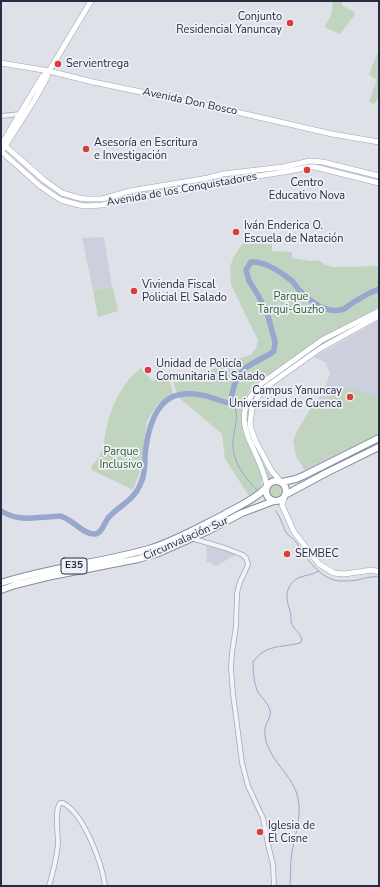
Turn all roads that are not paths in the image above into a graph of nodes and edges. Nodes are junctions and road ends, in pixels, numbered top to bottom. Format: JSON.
{"nodes":[{"id":1,"x":91,"y":1,"type":"edge"},
{"id":2,"x":1,"y":63,"type":"edge"},
{"id":3,"x":49,"y":71,"type":"junction"},
{"id":4,"x":23,"y":114,"type":"junction"},
{"id":5,"x":1,"y":116,"type":"edge"},
{"id":6,"x":379,"y":142,"type":"edge"},
{"id":7,"x":3,"y":145,"type":"edge"},
{"id":8,"x":1,"y":152,"type":"edge"},
{"id":9,"x":379,"y":176,"type":"edge"},
{"id":10,"x":379,"y":183,"type":"edge"},
{"id":11,"x":379,"y":311,"type":"edge"},
{"id":12,"x":379,"y":316,"type":"edge"},
{"id":13,"x":379,"y":438,"type":"edge"},
{"id":14,"x":379,"y":448,"type":"edge"},
{"id":15,"x":281,"y":482,"type":"junction"},
{"id":16,"x":266,"y":487,"type":"junction"},
{"id":17,"x":285,"y":496,"type":"junction"},
{"id":18,"x":275,"y":501,"type":"junction"},
{"id":19,"x":284,"y":510,"type":"junction"},
{"id":20,"x":208,"y":531,"type":"junction"},
{"id":21,"x":191,"y":538,"type":"junction"},
{"id":22,"x":207,"y":543,"type":"junction"},
{"id":23,"x":379,"y":572,"type":"edge"},
{"id":24,"x":1,"y":583,"type":"edge"},
{"id":25,"x":1,"y":590,"type":"edge"},
{"id":26,"x":49,"y":886,"type":"edge"},
{"id":27,"x":105,"y":886,"type":"edge"},
{"id":28,"x":274,"y":886,"type":"edge"}],
"edges":[{"from":1,"to":3,"type":"main road"},
{"from":2,"to":3,"type":"main road","name":"Avenida Don Bosco"},
{"from":3,"to":4,"type":"main road"},
{"from":3,"to":6,"type":"main road","name":"Avenida Don Bosco"},
{"from":4,"to":5,"type":"street"},
{"from":4,"to":7,"type":"main road"},
{"from":7,"to":8,"type":"main road"},
{"from":7,"to":9,"type":"main road","name":"Avenida de los Conquistadores"},
{"from":8,"to":10,"type":"main road","name":"Avenida de los Conquistadores"},
{"from":11,"to":16,"type":"main road"},
{"from":12,"to":15,"type":"main road"},
{"from":13,"to":15,"type":"highway","name":"Circunvalación Sur","number":"E35"},
{"from":14,"to":17,"type":"highway","name":"Circunvalación Sur","number":"E35"},
{"from":15,"to":16,"type":"highway","name":"Circunvalación Sur","number":"E35"},
{"from":15,"to":17,"type":"highway"},
{"from":16,"to":18,"type":"highway"},
{"from":16,"to":24,"type":"highway","name":"Circunvalación Sur","number":"E35"},
{"from":17,"to":18,"type":"highway","name":"Circunvalación Sur","number":"E35"},
{"from":17,"to":19,"type":"main road"},
{"from":18,"to":19,"type":"main road"},
{"from":18,"to":20,"type":"highway","name":"Circunvalación Sur","number":"E35"},
{"from":19,"to":23,"type":"main road"},
{"from":20,"to":21,"type":"highway","name":"Circunvalación Sur","number":"E35"},
{"from":20,"to":22,"type":"street"},
{"from":21,"to":22,"type":"street"},
{"from":21,"to":25,"type":"highway","name":"Circunvalación Sur","number":"E35"},
{"from":22,"to":28,"type":"street"},
{"from":26,"to":27,"type":"street"}]}
